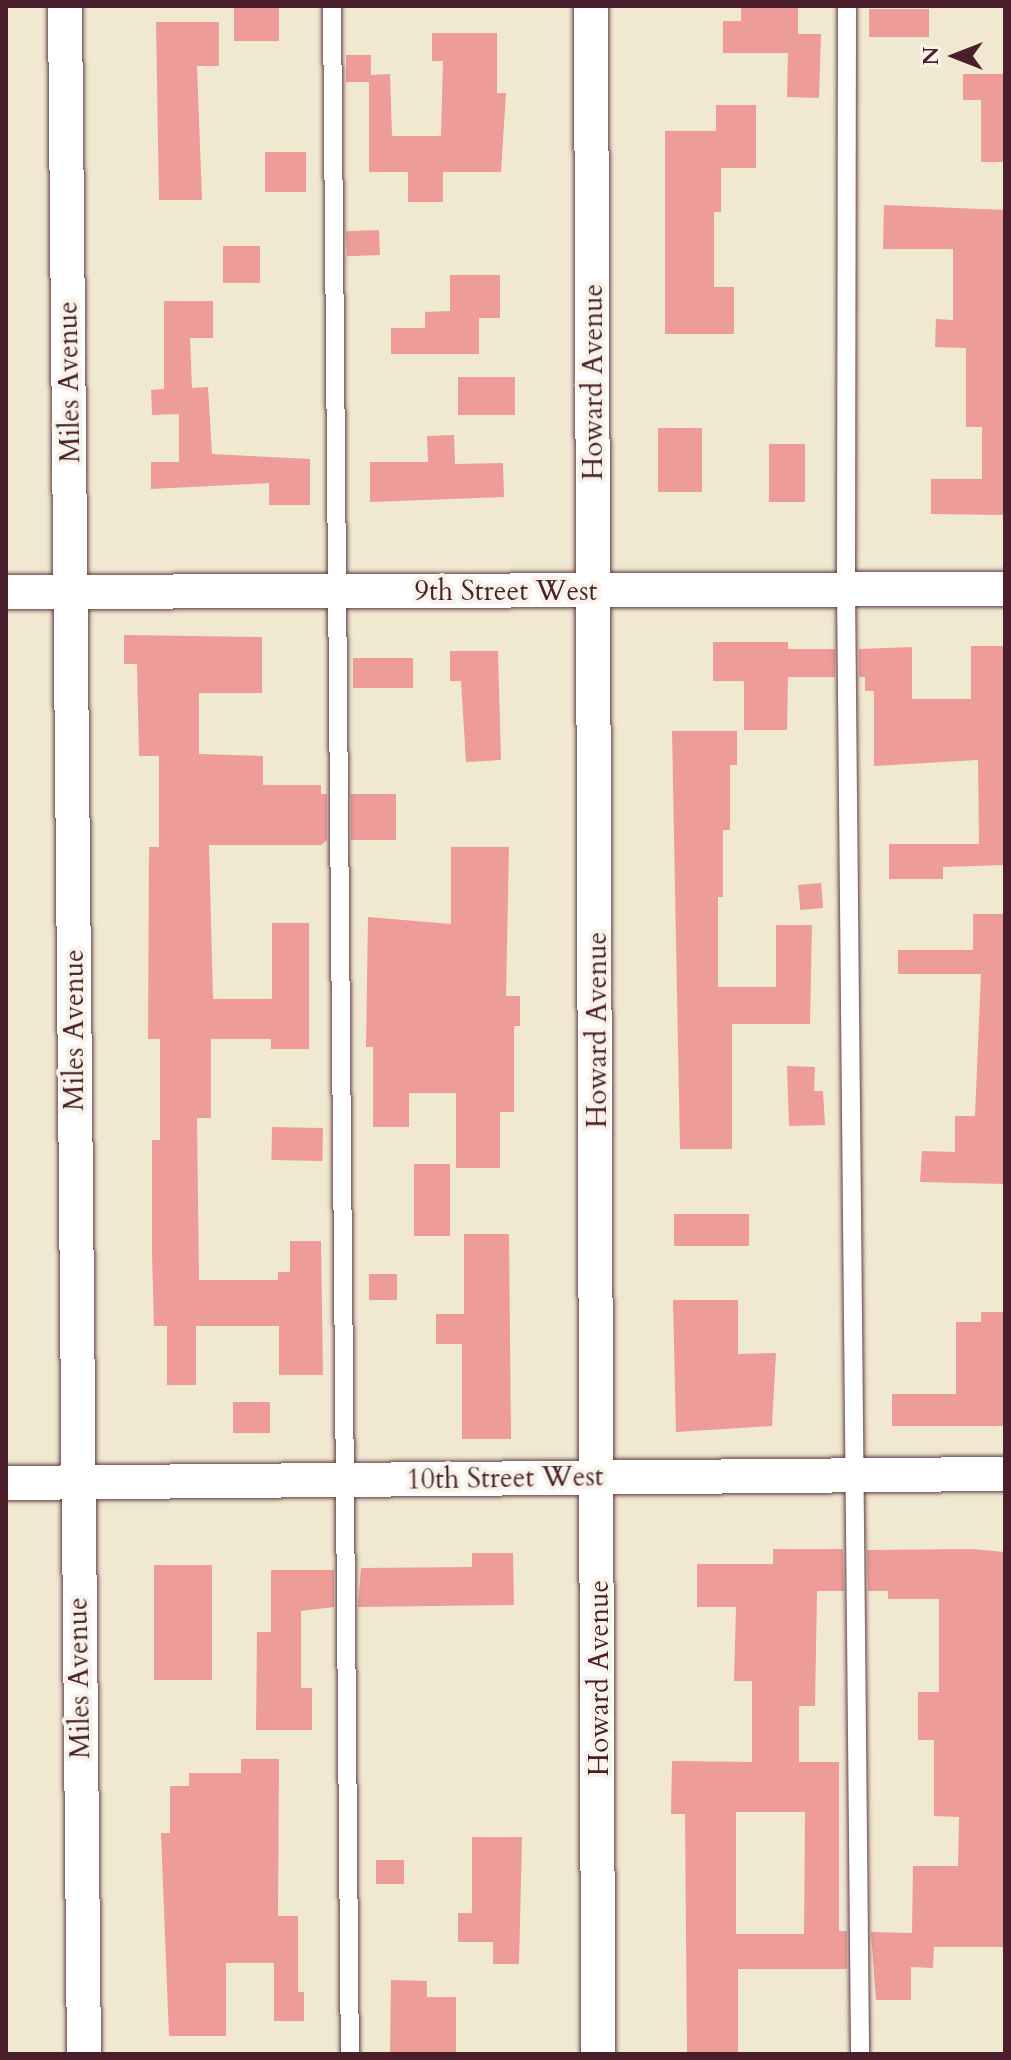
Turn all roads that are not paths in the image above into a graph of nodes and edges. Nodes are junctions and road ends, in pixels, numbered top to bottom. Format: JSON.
{"nodes":[{"id":1,"x":65,"y":6,"type":"edge"},
{"id":2,"x":332,"y":6,"type":"edge"},
{"id":3,"x":591,"y":6,"type":"edge"},
{"id":4,"x":847,"y":6,"type":"edge"},
{"id":5,"x":846,"y":589,"type":"junction"},
{"id":6,"x":1005,"y":589,"type":"edge"},
{"id":7,"x":336,"y":590,"type":"junction"},
{"id":8,"x":594,"y":591,"type":"junction"},
{"id":9,"x":6,"y":592,"type":"edge"},
{"id":10,"x":71,"y":592,"type":"junction"},
{"id":11,"x":1005,"y":1474,"type":"edge"},
{"id":12,"x":855,"y":1475,"type":"junction"},
{"id":13,"x":599,"y":1478,"type":"junction"},
{"id":14,"x":342,"y":1480,"type":"junction"},
{"id":15,"x":6,"y":1483,"type":"edge"},
{"id":16,"x":77,"y":1483,"type":"junction"},
{"id":17,"x":84,"y":2054,"type":"edge"},
{"id":18,"x":350,"y":2054,"type":"edge"},
{"id":19,"x":598,"y":2054,"type":"edge"},
{"id":20,"x":860,"y":2054,"type":"edge"}],
"edges":[{"from":1,"to":10,"type":"street","name":"Miles Avenue"},
{"from":2,"to":7,"type":"lane"},
{"from":3,"to":8,"type":"street","name":"Howard Avenue"},
{"from":4,"to":5,"type":"lane"},
{"from":5,"to":6,"type":"street","name":"9th Street West"},
{"from":5,"to":8,"type":"street","name":"9th Street West"},
{"from":5,"to":12,"type":"lane"},
{"from":7,"to":8,"type":"street","name":"9th Street West"},
{"from":7,"to":10,"type":"street","name":"9th Street West"},
{"from":7,"to":14,"type":"lane"},
{"from":8,"to":13,"type":"street","name":"Howard Avenue"},
{"from":9,"to":10,"type":"street","name":"9th Street West"},
{"from":10,"to":16,"type":"street","name":"Miles Avenue"},
{"from":11,"to":12,"type":"street","name":"10th Street West"},
{"from":12,"to":13,"type":"street","name":"10th Street West"},
{"from":12,"to":20,"type":"lane"},
{"from":13,"to":14,"type":"street","name":"10th Street West"},
{"from":13,"to":19,"type":"street","name":"Howard Avenue"},
{"from":14,"to":16,"type":"street","name":"10th Street West"},
{"from":14,"to":18,"type":"lane"},
{"from":15,"to":16,"type":"street","name":"10th Street West"},
{"from":16,"to":17,"type":"street","name":"Miles Avenue"}]}
